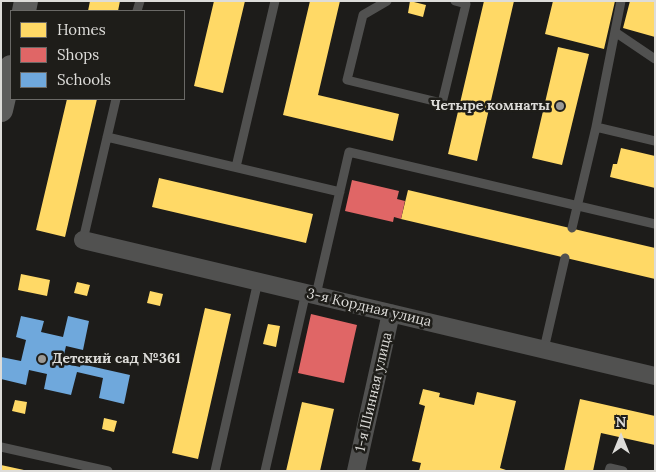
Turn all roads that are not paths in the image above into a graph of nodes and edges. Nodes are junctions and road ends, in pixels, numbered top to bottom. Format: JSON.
{"nodes":[{"id":1,"x":275,"y":1,"type":"edge"},
{"id":2,"x":387,"y":1,"type":"edge"},
{"id":3,"x":455,"y":1,"type":"edge"},
{"id":4,"x":621,"y":1,"type":"edge"},
{"id":5,"x":615,"y":32,"type":"junction"},
{"id":6,"x":655,"y":60,"type":"edge"},
{"id":7,"x":7,"y":70,"type":"edge"},
{"id":8,"x":116,"y":100,"type":"edge"},
{"id":9,"x":1,"y":110,"type":"edge"},
{"id":10,"x":596,"y":127,"type":"junction"},
{"id":11,"x":108,"y":137,"type":"junction"},
{"id":12,"x":655,"y":141,"type":"edge"},
{"id":13,"x":236,"y":167,"type":"junction"},
{"id":14,"x":340,"y":192,"type":"junction"},
{"id":15,"x":578,"y":206,"type":"junction"},
{"id":16,"x":655,"y":224,"type":"edge"},
{"id":17,"x":572,"y":228,"type":"dead end"},
{"id":18,"x":83,"y":240,"type":"joint"},
{"id":19,"x":565,"y":258,"type":"dead end"},
{"id":20,"x":258,"y":281,"type":"junction"},
{"id":21,"x":310,"y":294,"type":"junction"},
{"id":22,"x":392,"y":313,"type":"junction"},
{"id":23,"x":544,"y":349,"type":"junction"},
{"id":24,"x":655,"y":376,"type":"edge"},
{"id":25,"x":1,"y":447,"type":"edge"},
{"id":26,"x":108,"y":471,"type":"edge"},
{"id":27,"x":215,"y":471,"type":"edge"},
{"id":28,"x":266,"y":471,"type":"edge"},
{"id":29,"x":356,"y":471,"type":"edge"},
{"id":30,"x":609,"y":471,"type":"edge"},
{"id":31,"x":623,"y":471,"type":"edge"}],
"edges":[{"from":1,"to":13,"type":"lane"},
{"from":2,"to":3,"type":"lane"},
{"from":4,"to":5,"type":"lane"},
{"from":5,"to":6,"type":"lane"},
{"from":5,"to":10,"type":"lane"},
{"from":7,"to":9,"type":"main road"},
{"from":8,"to":11,"type":"lane"},
{"from":10,"to":12,"type":"lane"},
{"from":10,"to":15,"type":"lane"},
{"from":11,"to":13,"type":"lane"},
{"from":11,"to":18,"type":"lane"},
{"from":13,"to":14,"type":"lane"},
{"from":14,"to":15,"type":"lane"},
{"from":14,"to":21,"type":"lane"},
{"from":15,"to":16,"type":"lane"},
{"from":15,"to":17,"type":"lane"},
{"from":18,"to":20,"type":"street","name":"3-я Кордная улица"},
{"from":19,"to":23,"type":"lane"},
{"from":20,"to":21,"type":"street","name":"3-я Кордная улица"},
{"from":20,"to":27,"type":"lane"},
{"from":21,"to":22,"type":"street","name":"3-я Кордная улица"},
{"from":21,"to":28,"type":"lane"},
{"from":22,"to":23,"type":"street","name":"3-я Кордная улица"},
{"from":22,"to":29,"type":"street","name":"1-я Шинная улица"},
{"from":23,"to":24,"type":"street","name":"3-я Кордная улица"},
{"from":25,"to":26,"type":"lane"},
{"from":30,"to":31,"type":"lane"}]}
